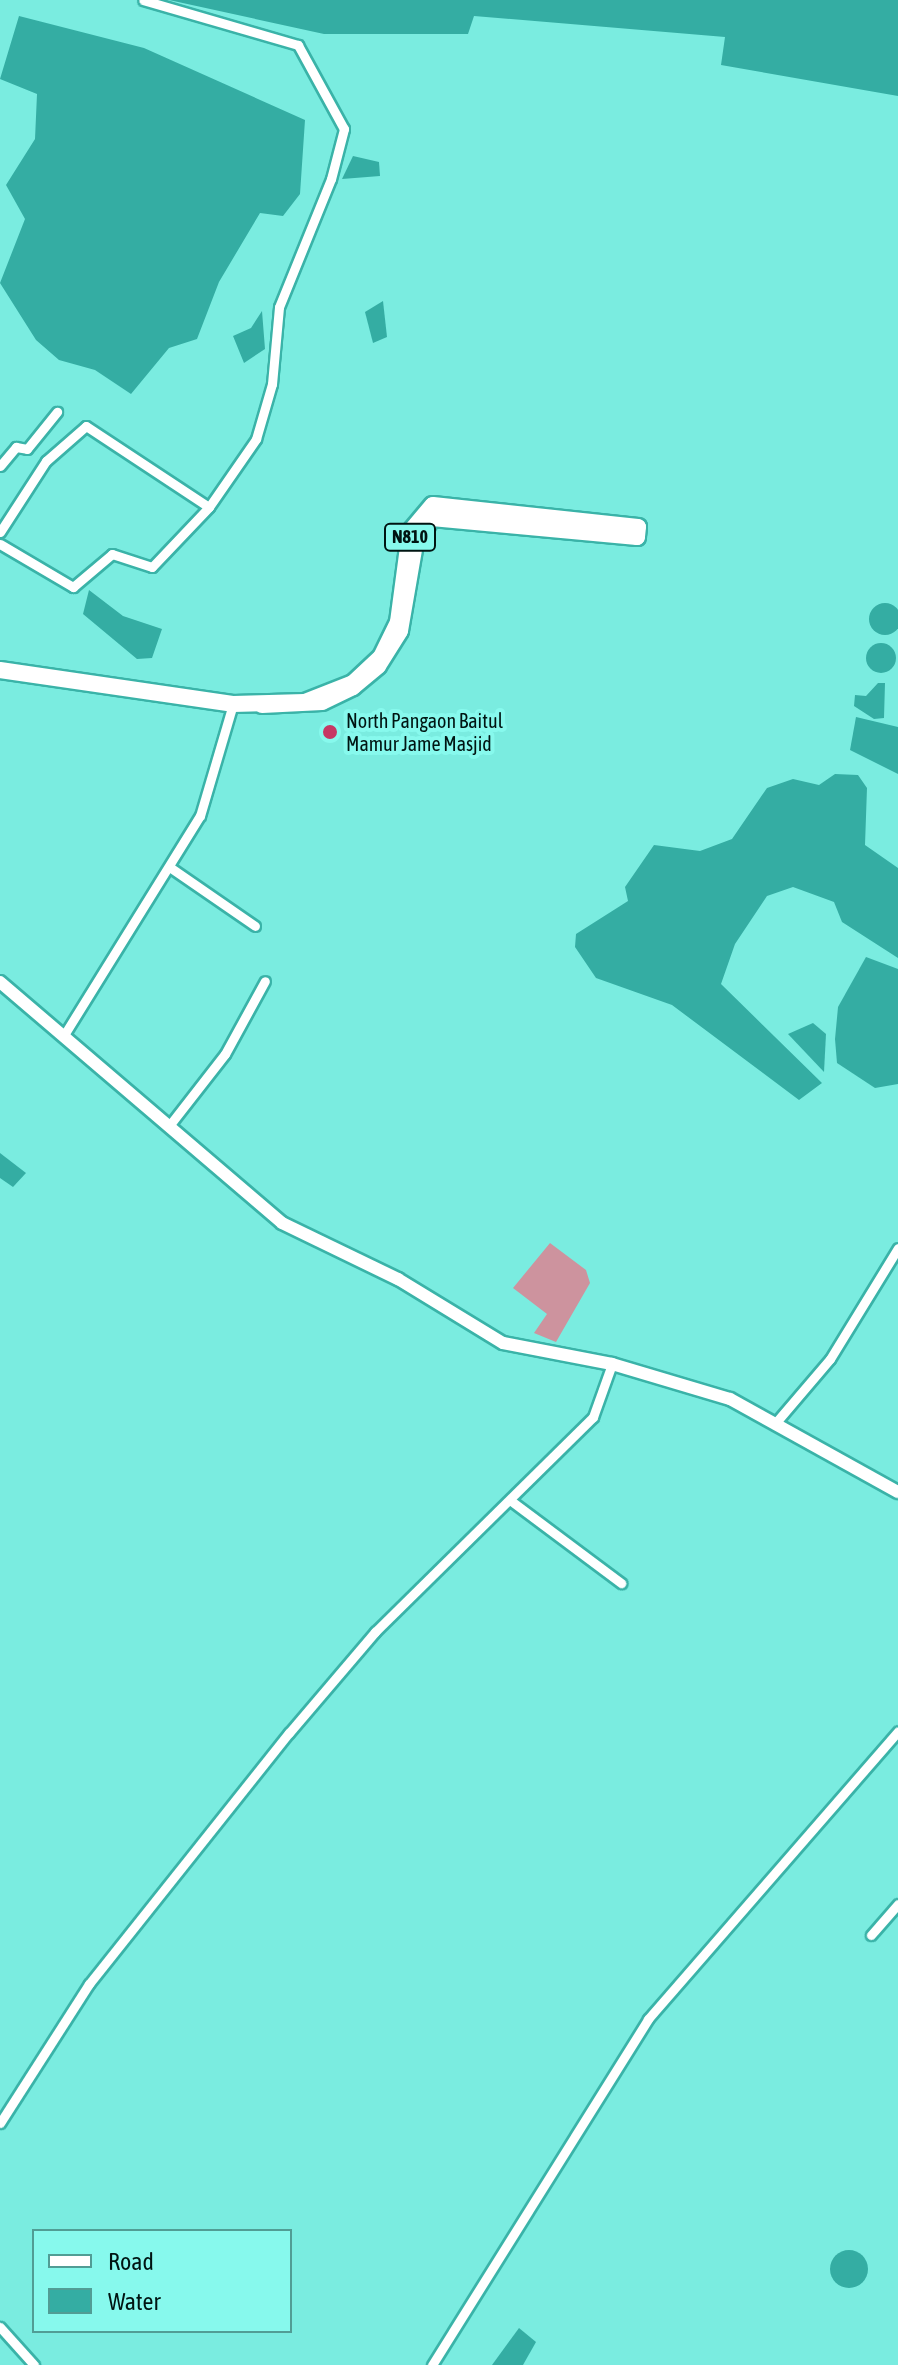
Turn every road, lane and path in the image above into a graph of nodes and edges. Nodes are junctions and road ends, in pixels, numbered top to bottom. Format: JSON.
{"nodes":[{"id":1,"x":143,"y":0,"type":"edge"},
{"id":2,"x":57,"y":412,"type":"dead end"},
{"id":3,"x":0,"y":466,"type":"edge"},
{"id":4,"x":209,"y":507,"type":"junction"},
{"id":5,"x":0,"y":532,"type":"edge"},
{"id":6,"x":0,"y":544,"type":"edge"},
{"id":7,"x":385,"y":654,"type":"junction"},
{"id":8,"x":0,"y":670,"type":"edge"},
{"id":9,"x":233,"y":704,"type":"junction"},
{"id":10,"x":171,"y":868,"type":"junction"},
{"id":11,"x":255,"y":926,"type":"dead end"},
{"id":12,"x":265,"y":981,"type":"dead end"},
{"id":13,"x":0,"y":982,"type":"edge"},
{"id":14,"x":64,"y":1035,"type":"junction"},
{"id":15,"x":172,"y":1122,"type":"junction"},
{"id":16,"x":898,"y":1248,"type":"edge"},
{"id":17,"x":612,"y":1364,"type":"junction"},
{"id":18,"x":778,"y":1420,"type":"junction"},
{"id":19,"x":898,"y":1492,"type":"edge"},
{"id":20,"x":510,"y":1500,"type":"junction"},
{"id":21,"x":621,"y":1583,"type":"dead end"},
{"id":22,"x":898,"y":1731,"type":"edge"},
{"id":23,"x":898,"y":1904,"type":"edge"},
{"id":24,"x":871,"y":1935,"type":"dead end"},
{"id":25,"x":0,"y":2123,"type":"edge"},
{"id":26,"x":0,"y":2327,"type":"edge"},
{"id":27,"x":34,"y":2365,"type":"edge"},
{"id":28,"x":432,"y":2365,"type":"edge"}],
"edges":[{"from":1,"to":4,"type":"street"},
{"from":2,"to":3,"type":"street"},
{"from":4,"to":5,"type":"street"},
{"from":4,"to":6,"type":"street"},
{"from":7,"to":7,"type":"highway","number":"N810"},
{"from":7,"to":9,"type":"highway","number":"N810"},
{"from":8,"to":9,"type":"highway","number":"N810"},
{"from":9,"to":10,"type":"street"},
{"from":10,"to":11,"type":"street"},
{"from":10,"to":14,"type":"street"},
{"from":12,"to":15,"type":"street"},
{"from":13,"to":14,"type":"street"},
{"from":14,"to":15,"type":"street"},
{"from":15,"to":17,"type":"street"},
{"from":16,"to":18,"type":"street"},
{"from":17,"to":18,"type":"street"},
{"from":17,"to":20,"type":"street"},
{"from":18,"to":19,"type":"street"},
{"from":20,"to":21,"type":"street"},
{"from":20,"to":25,"type":"street"},
{"from":22,"to":28,"type":"street"},
{"from":23,"to":24,"type":"street"},
{"from":26,"to":27,"type":"street"}]}
